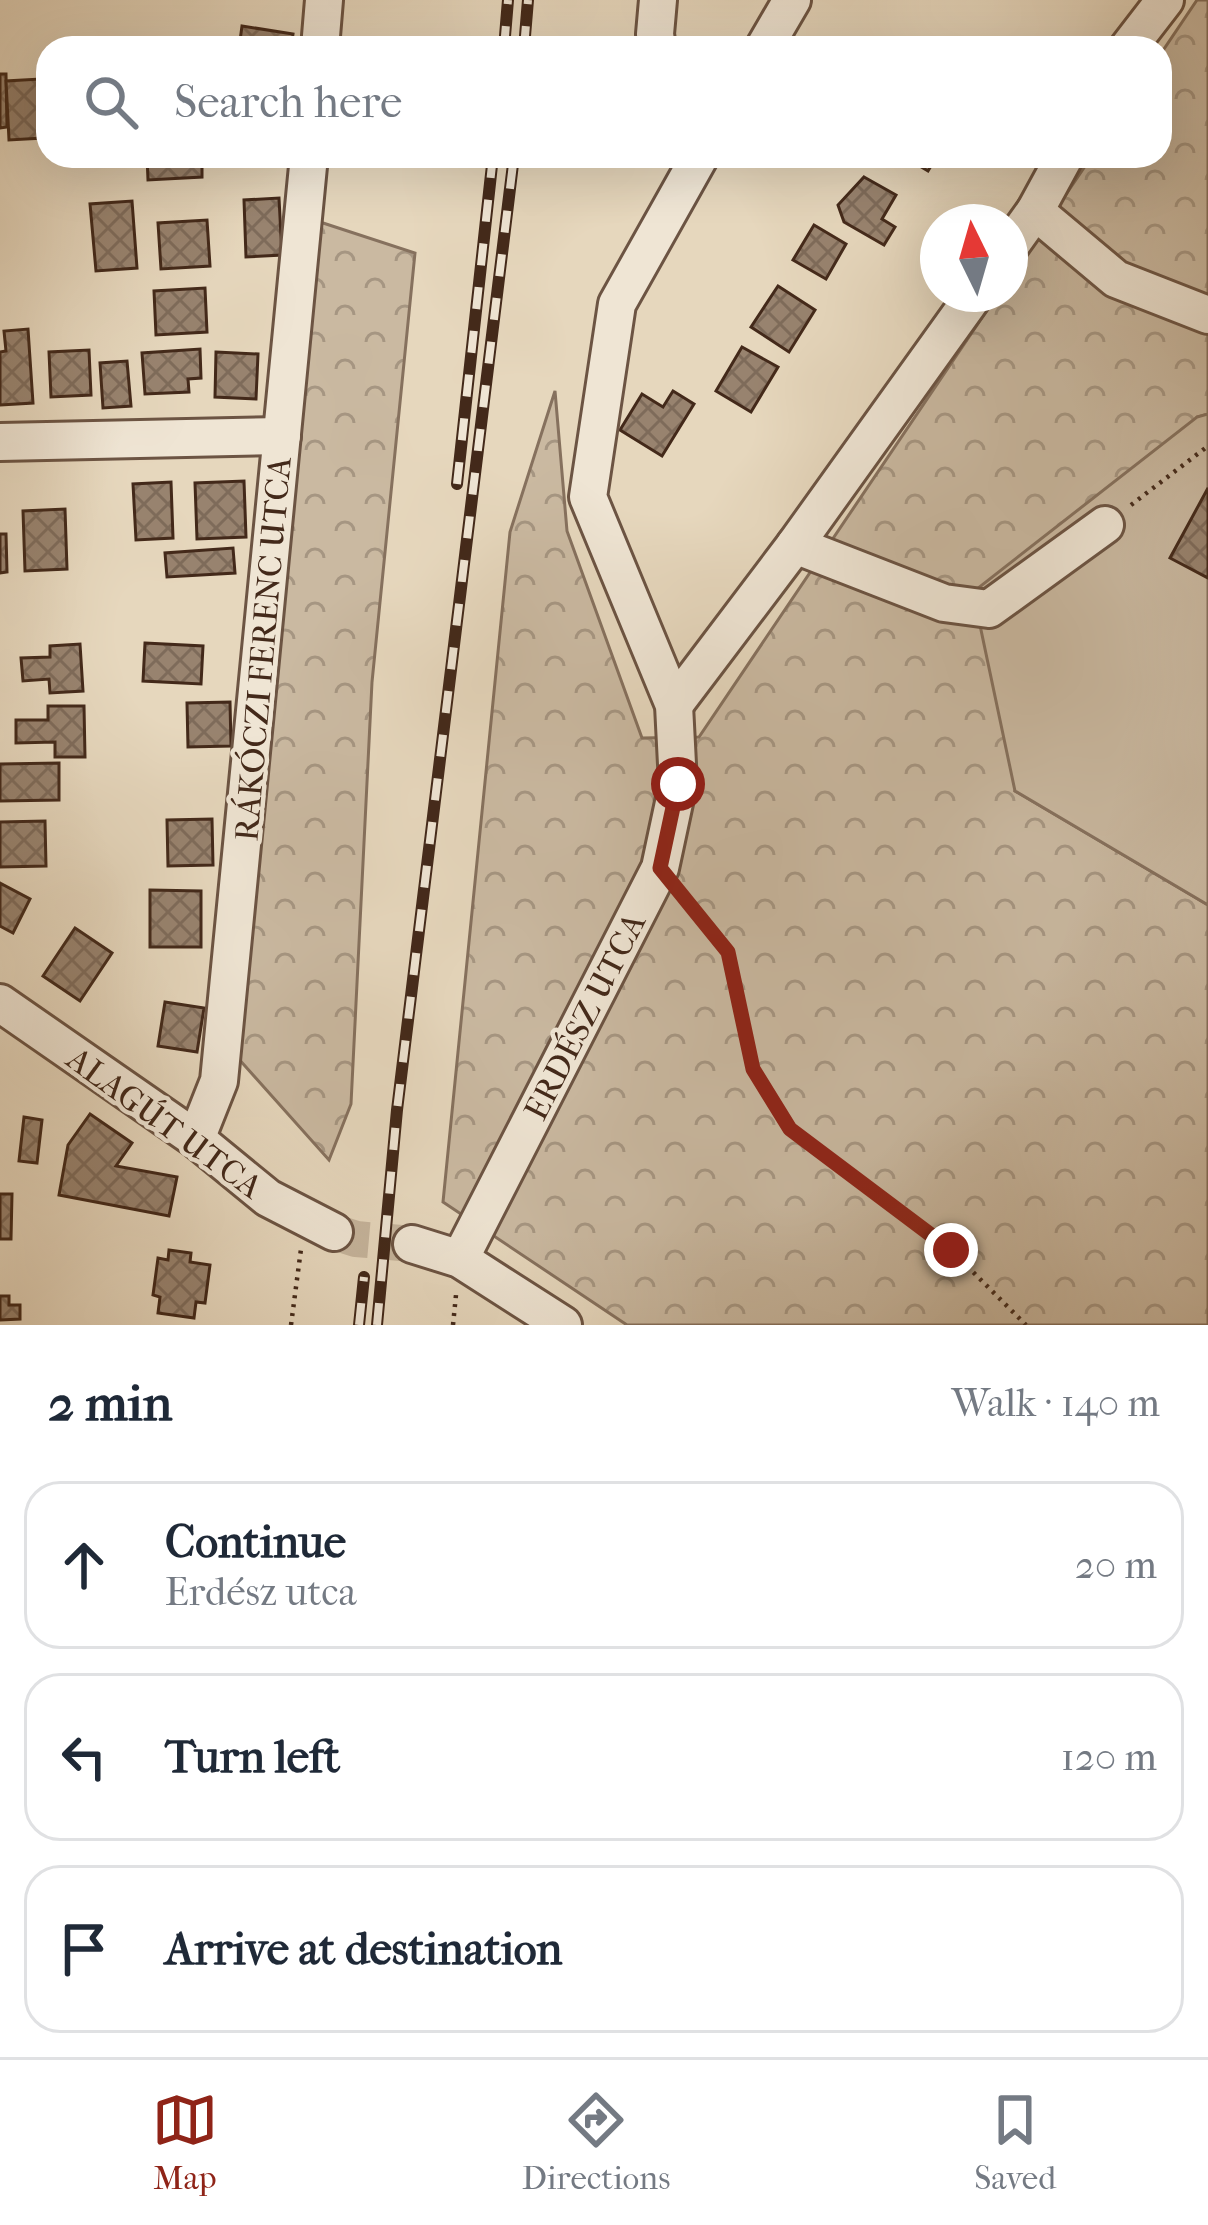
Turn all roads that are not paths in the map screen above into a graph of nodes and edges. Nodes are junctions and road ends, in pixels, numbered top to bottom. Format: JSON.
{"nodes":[{"id":1,"x":324,"y":0,"type":"edge"},
{"id":2,"x":658,"y":0,"type":"edge"},
{"id":3,"x":792,"y":0,"type":"edge"},
{"id":4,"x":1165,"y":0,"type":"edge"},
{"id":5,"x":321,"y":36,"type":"edge"},
{"id":6,"x":655,"y":36,"type":"edge"},
{"id":7,"x":771,"y":36,"type":"edge"},
{"id":8,"x":1137,"y":36,"type":"edge"},
{"id":9,"x":308,"y":168,"type":"edge"},
{"id":10,"x":674,"y":168,"type":"edge"},
{"id":11,"x":693,"y":168,"type":"edge"},
{"id":12,"x":1058,"y":168,"type":"edge"},
{"id":13,"x":678,"y":194,"type":"junction"},
{"id":14,"x":1035,"y":211,"type":"junction"},
{"id":15,"x":1028,"y":221,"type":"edge"},
{"id":16,"x":962,"y":312,"type":"edge"},
{"id":17,"x":1208,"y":315,"type":"edge"},
{"id":18,"x":282,"y":436,"type":"junction"},
{"id":19,"x":0,"y":442,"type":"edge"},
{"id":20,"x":1105,"y":525,"type":"road end"},
{"id":21,"x":795,"y":545,"type":"junction"},
{"id":22,"x":674,"y":705,"type":"junction"},
{"id":23,"x":0,"y":1003,"type":"edge"},
{"id":24,"x":196,"y":1139,"type":"junction"},
{"id":25,"x":322,"y":1227,"type":"tunnel mouth"},
{"id":26,"x":412,"y":1244,"type":"tunnel mouth"},
{"id":27,"x":460,"y":1259,"type":"junction"},
{"id":28,"x":562,"y":1325,"type":"edge"}],
"edges":[{"from":1,"to":5,"type":"street"},
{"from":2,"to":6,"type":"street"},
{"from":3,"to":7,"type":"street"},
{"from":4,"to":8,"type":"street"},
{"from":9,"to":18,"type":"street","name":"RÁKÓCZI FERENC UTCA"},
{"from":10,"to":13,"type":"street"},
{"from":11,"to":13,"type":"street","name":"ERDÉSZ UTCA"},
{"from":12,"to":14,"type":"street"},
{"from":13,"to":22,"type":"street","name":"ERDÉSZ UTCA"},
{"from":14,"to":15,"type":"street"},
{"from":14,"to":17,"type":"street"},
{"from":16,"to":21,"type":"street"},
{"from":18,"to":19,"type":"street"},
{"from":18,"to":24,"type":"street","name":"RÁKÓCZI FERENC UTCA"},
{"from":20,"to":21,"type":"street"},
{"from":21,"to":22,"type":"street"},
{"from":22,"to":27,"type":"street","name":"ERDÉSZ UTCA"},
{"from":23,"to":24,"type":"street","name":"ALAGÚT UTCA"},
{"from":24,"to":25,"type":"street","name":"ALAGÚT UTCA"},
{"from":26,"to":27,"type":"street"},
{"from":27,"to":28,"type":"street"}]}
